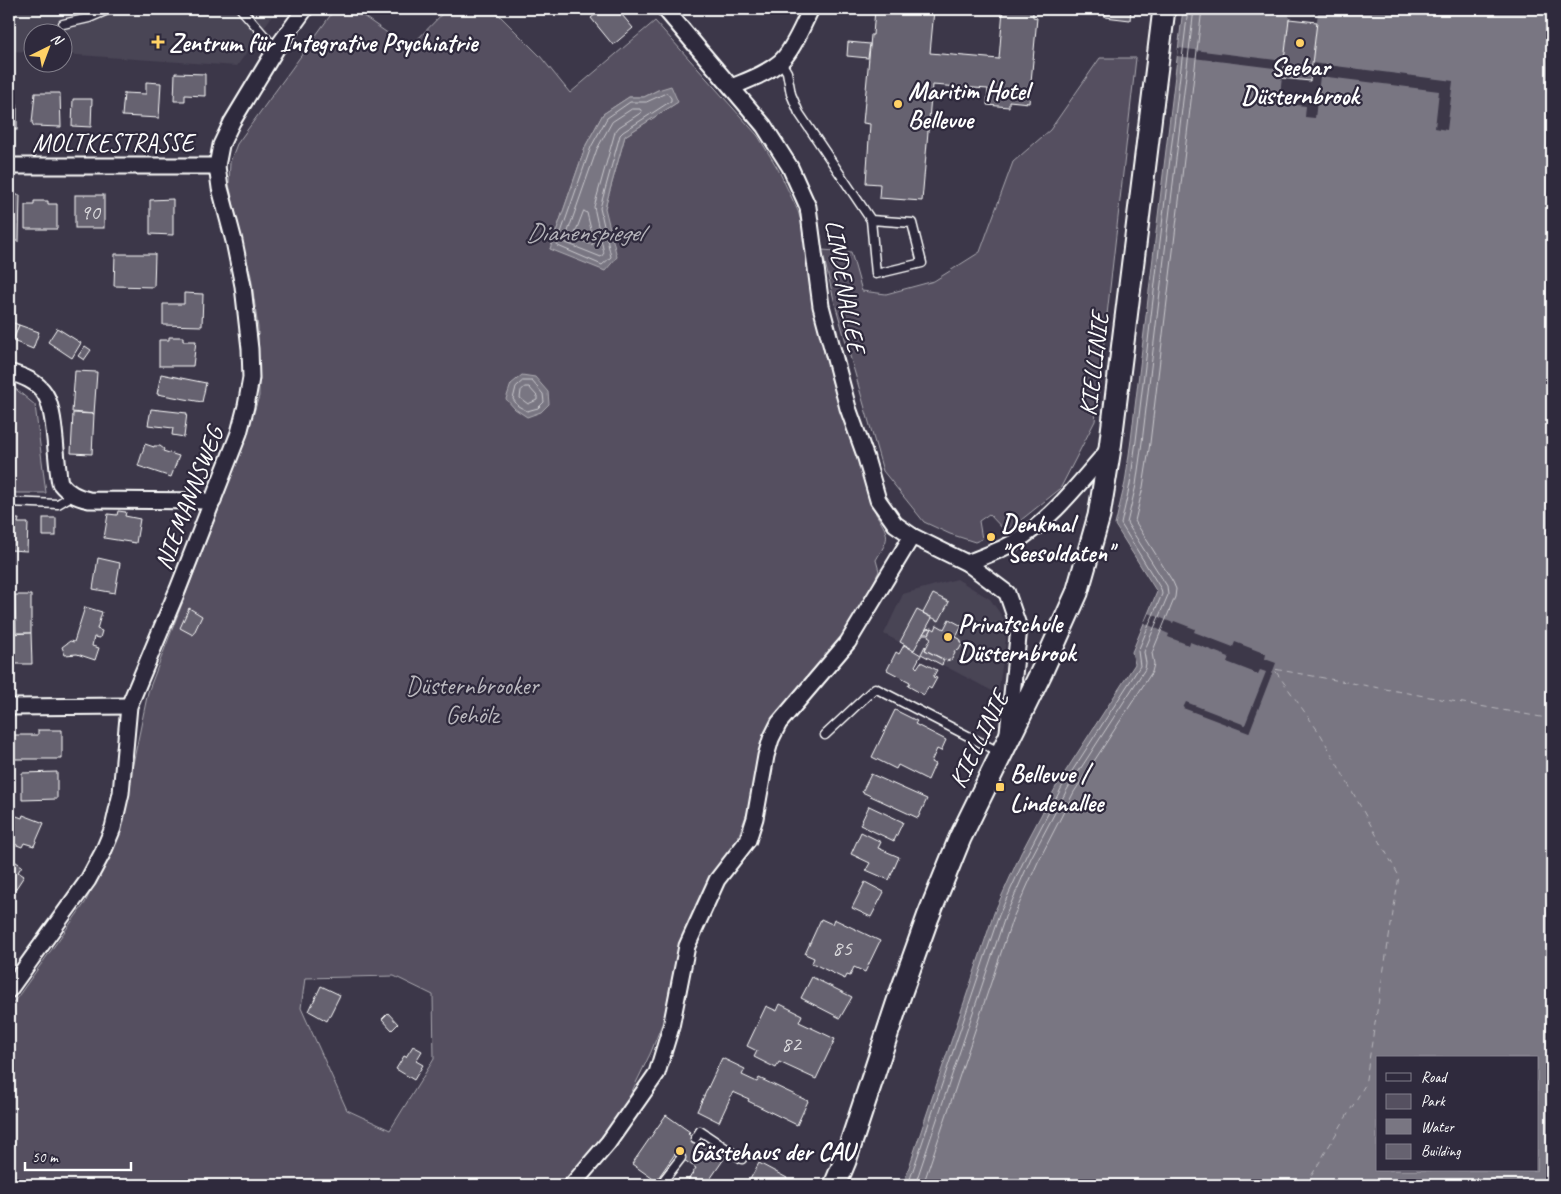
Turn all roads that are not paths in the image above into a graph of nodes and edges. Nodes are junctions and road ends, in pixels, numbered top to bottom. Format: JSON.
{"nodes":[{"id":1,"x":110,"y":9,"type":"edge"},
{"id":2,"x":241,"y":9,"type":"edge"},
{"id":3,"x":305,"y":9,"type":"edge"},
{"id":4,"x":665,"y":9,"type":"edge"},
{"id":5,"x":811,"y":9,"type":"edge"},
{"id":6,"x":1164,"y":9,"type":"edge"},
{"id":7,"x":72,"y":22,"type":"edge"},
{"id":8,"x":276,"y":49,"type":"junction"},
{"id":9,"x":781,"y":62,"type":"junction"},
{"id":10,"x":732,"y":87,"type":"junction"},
{"id":11,"x":9,"y":166,"type":"edge"},
{"id":12,"x":217,"y":166,"type":"junction"},
{"id":13,"x":871,"y":220,"type":"junction"},
{"id":14,"x":9,"y":372,"type":"edge"},
{"id":15,"x":1110,"y":448,"type":"junction"},
{"id":16,"x":73,"y":495,"type":"junction"},
{"id":17,"x":213,"y":501,"type":"junction"},
{"id":18,"x":9,"y":502,"type":"edge"},
{"id":19,"x":912,"y":536,"type":"junction"},
{"id":20,"x":967,"y":563,"type":"junction"},
{"id":21,"x":128,"y":706,"type":"junction"},
{"id":22,"x":9,"y":707,"type":"edge"},
{"id":23,"x":825,"y":735,"type":"dead end"},
{"id":24,"x":1004,"y":749,"type":"junction"},
{"id":25,"x":9,"y":990,"type":"edge"},
{"id":26,"x":695,"y":1139,"type":"dead end"},
{"id":27,"x":681,"y":1158,"type":"dead end"},
{"id":28,"x":742,"y":1159,"type":"dead end"},
{"id":29,"x":572,"y":1185,"type":"edge"},
{"id":30,"x":660,"y":1185,"type":"edge"},
{"id":31,"x":835,"y":1185,"type":"edge"}],
"edges":[{"from":1,"to":7,"type":"lane"},
{"from":2,"to":8,"type":"lane"},
{"from":3,"to":8,"type":"street","name":"NIEMANNSWEG"},
{"from":4,"to":10,"type":"street","name":"LINDENALLEE"},
{"from":5,"to":9,"type":"street"},
{"from":6,"to":15,"type":"street","name":"KIELLINIE"},
{"from":8,"to":12,"type":"street","name":"NIEMANNSWEG"},
{"from":9,"to":10,"type":"street"},
{"from":9,"to":13,"type":"lane"},
{"from":10,"to":19,"type":"street","name":"LINDENALLEE"},
{"from":11,"to":12,"type":"street","name":"MOLTKESTRASSE"},
{"from":12,"to":17,"type":"street","name":"NIEMANNSWEG"},
{"from":13,"to":13,"type":"lane"},
{"from":14,"to":16,"type":"street"},
{"from":15,"to":20,"type":"street"},
{"from":15,"to":24,"type":"street","name":"KIELLINIE"},
{"from":16,"to":17,"type":"street"},
{"from":16,"to":18,"type":"lane"},
{"from":17,"to":21,"type":"street","name":"NIEMANNSWEG"},
{"from":19,"to":20,"type":"street","name":"LINDENALLEE"},
{"from":19,"to":29,"type":"street"},
{"from":20,"to":24,"type":"street","name":"LINDENALLEE"},
{"from":21,"to":22,"type":"street"},
{"from":21,"to":25,"type":"street","name":"NIEMANNSWEG"},
{"from":23,"to":24,"type":"lane"},
{"from":24,"to":31,"type":"street","name":"KIELLINIE"},
{"from":26,"to":28,"type":"lane"},
{"from":27,"to":30,"type":"lane"}]}
